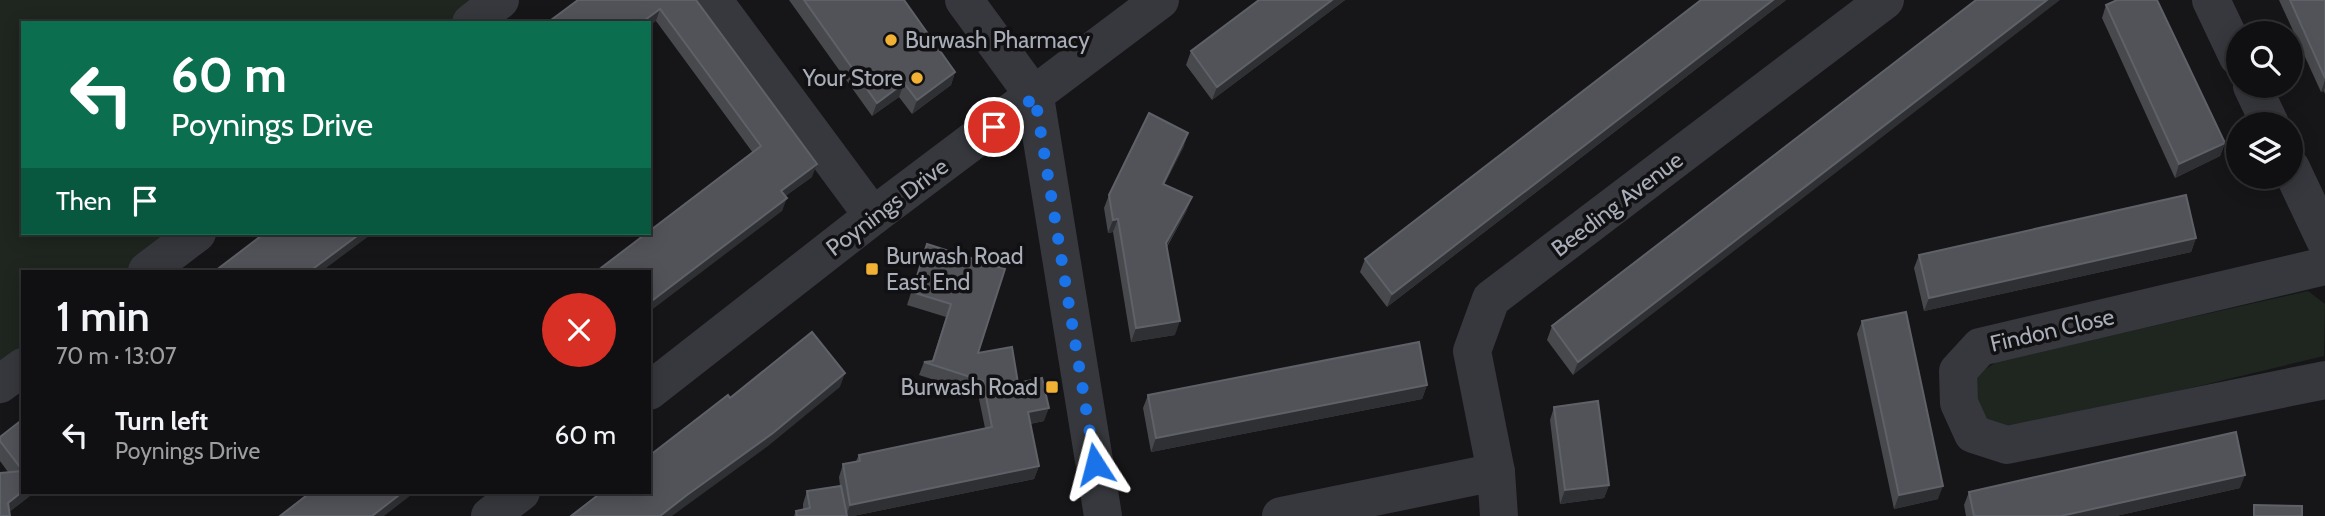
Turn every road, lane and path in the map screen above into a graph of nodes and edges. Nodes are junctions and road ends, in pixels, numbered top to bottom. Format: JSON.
{"nodes":[{"id":1,"x":500,"y":0,"type":"edge"},
{"id":2,"x":713,"y":0,"type":"edge"},
{"id":3,"x":964,"y":0,"type":"edge"},
{"id":4,"x":1160,"y":0,"type":"edge"},
{"id":5,"x":1885,"y":0,"type":"edge"},
{"id":6,"x":2211,"y":0,"type":"edge"},
{"id":7,"x":474,"y":21,"type":"edge"},
{"id":8,"x":2226,"y":32,"type":"edge"},
{"id":9,"x":1035,"y":97,"type":"junction"},
{"id":10,"x":2301,"y":189,"type":"edge"},
{"id":11,"x":873,"y":216,"type":"junction"},
{"id":12,"x":194,"y":235,"type":"edge"},
{"id":13,"x":2325,"y":240,"type":"edge"},
{"id":14,"x":2325,"y":266,"type":"edge"},
{"id":15,"x":148,"y":270,"type":"edge"},
{"id":16,"x":21,"y":368,"type":"edge"},
{"id":17,"x":2325,"y":380,"type":"edge"},
{"id":18,"x":0,"y":384,"type":"edge"},
{"id":19,"x":651,"y":389,"type":"edge"},
{"id":20,"x":1496,"y":472,"type":"junction"},
{"id":21,"x":518,"y":494,"type":"edge"},
{"id":22,"x":490,"y":516,"type":"edge"},
{"id":23,"x":1103,"y":516,"type":"edge"},
{"id":24,"x":1281,"y":516,"type":"edge"},
{"id":25,"x":1499,"y":516,"type":"edge"}],
"edges":[{"from":1,"to":7,"type":"street"},
{"from":2,"to":11,"type":"street"},
{"from":3,"to":9,"type":"street"},
{"from":4,"to":9,"type":"street","name":"Poynings Drive"},
{"from":5,"to":20,"type":"street","name":"Beeding Avenue"},
{"from":6,"to":8,"type":"street"},
{"from":9,"to":11,"type":"street","name":"Poynings Drive"},
{"from":9,"to":23,"type":"street"},
{"from":10,"to":13,"type":"street"},
{"from":11,"to":19,"type":"street","name":"Poynings Drive"},
{"from":12,"to":15,"type":"street"},
{"from":14,"to":17,"type":"street","name":"Findon Close"},
{"from":16,"to":18,"type":"street"},
{"from":20,"to":24,"type":"street"},
{"from":20,"to":25,"type":"street","name":"Beeding Avenue"},
{"from":21,"to":22,"type":"street"}]}
